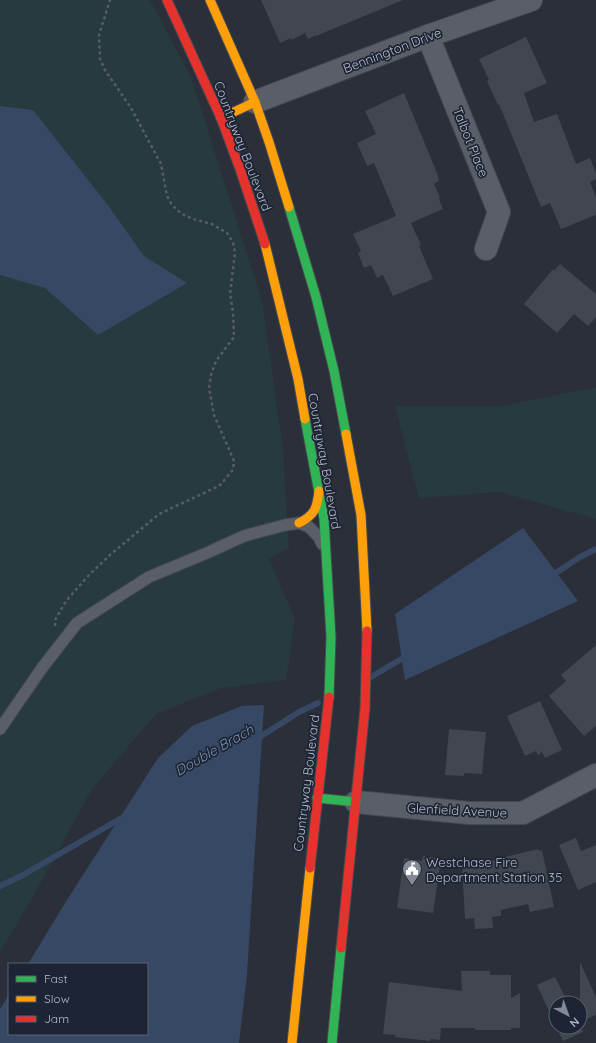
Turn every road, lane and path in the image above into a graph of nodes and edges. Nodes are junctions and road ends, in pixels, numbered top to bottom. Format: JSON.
{"nodes":[{"id":1,"x":110,"y":0,"type":"edge"},
{"id":2,"x":167,"y":0,"type":"edge"},
{"id":3,"x":210,"y":0,"type":"edge"},
{"id":4,"x":530,"y":0,"type":"edge"},
{"id":5,"x":428,"y":36,"type":"junction"},
{"id":6,"x":255,"y":102,"type":"junction"},
{"id":7,"x":220,"y":118,"type":"junction"},
{"id":8,"x":486,"y":249,"type":"dead end"},
{"id":9,"x":319,"y":490,"type":"junction"},
{"id":10,"x":299,"y":523,"type":"junction"},
{"id":11,"x":326,"y":555,"type":"junction"},
{"id":12,"x":62,"y":643,"type":"junction"},
{"id":13,"x":0,"y":729,"type":"edge"},
{"id":14,"x":596,"y":775,"type":"edge"},
{"id":15,"x":317,"y":798,"type":"junction"},
{"id":16,"x":356,"y":802,"type":"junction"},
{"id":17,"x":292,"y":1043,"type":"edge"},
{"id":18,"x":332,"y":1043,"type":"edge"}],
"edges":[{"from":1,"to":12,"type":"path"},
{"from":2,"to":7,"type":"street","name":"Countryway Boulevard"},
{"from":3,"to":6,"type":"street","name":"Countryway Boulevard"},
{"from":4,"to":5,"type":"street","name":"Bennington Drive"},
{"from":5,"to":6,"type":"street","name":"Bennington Drive"},
{"from":5,"to":8,"type":"street","name":"Talbot Place"},
{"from":6,"to":7,"type":"street"},
{"from":6,"to":16,"type":"street","name":"Countryway Boulevard"},
{"from":7,"to":9,"type":"street","name":"Countryway Boulevard"},
{"from":9,"to":10,"type":"street"},
{"from":9,"to":11,"type":"street","name":"Countryway Boulevard"},
{"from":10,"to":11,"type":"lane"},
{"from":10,"to":12,"type":"lane"},
{"from":11,"to":15,"type":"street","name":"Countryway Boulevard"},
{"from":12,"to":13,"type":"lane"},
{"from":14,"to":16,"type":"street","name":"Glenfield Avenue"},
{"from":15,"to":16,"type":"street"},
{"from":15,"to":17,"type":"street","name":"Countryway Boulevard"},
{"from":16,"to":18,"type":"street","name":"Countryway Boulevard"}]}
